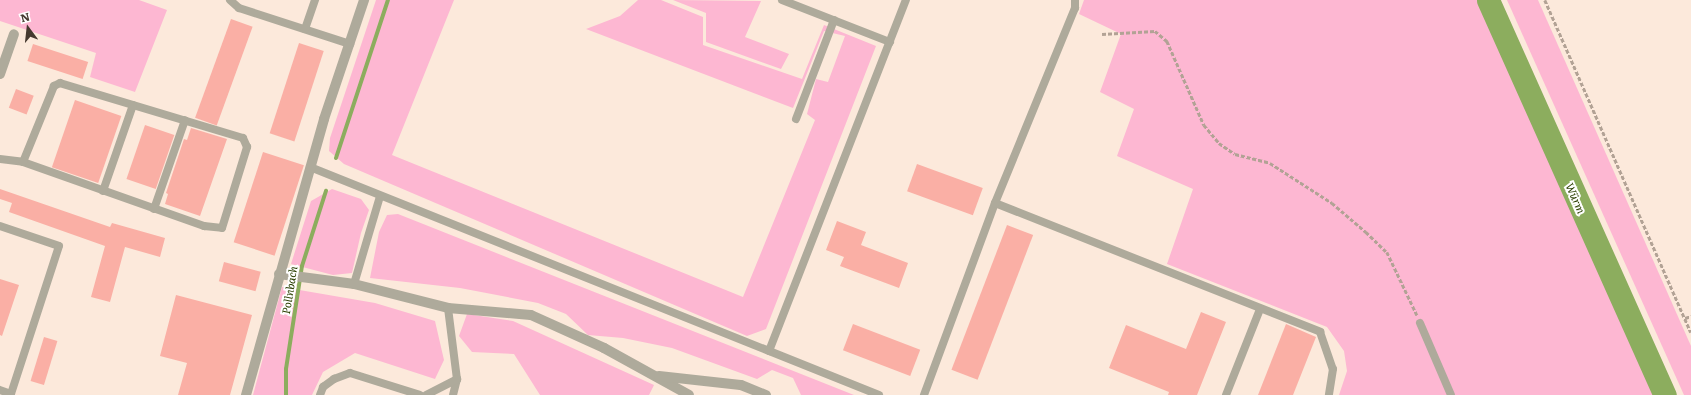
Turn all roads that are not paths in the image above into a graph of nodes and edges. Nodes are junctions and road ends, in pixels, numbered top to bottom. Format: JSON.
{"nodes":[{"id":1,"x":230,"y":0,"type":"edge"},
{"id":2,"x":316,"y":0,"type":"edge"},
{"id":3,"x":364,"y":0,"type":"edge"},
{"id":4,"x":782,"y":0,"type":"edge"},
{"id":5,"x":906,"y":0,"type":"edge"},
{"id":6,"x":1075,"y":0,"type":"edge"},
{"id":7,"x":834,"y":20,"type":"junction"},
{"id":8,"x":305,"y":29,"type":"junction"},
{"id":9,"x":14,"y":34,"type":"dead end"},
{"id":10,"x":890,"y":42,"type":"junction"},
{"id":11,"x":350,"y":44,"type":"junction"},
{"id":12,"x":0,"y":74,"type":"edge"},
{"id":13,"x":133,"y":105,"type":"junction"},
{"id":14,"x":796,"y":119,"type":"dead end"},
{"id":15,"x":185,"y":120,"type":"junction"},
{"id":16,"x":0,"y":159,"type":"edge"},
{"id":17,"x":23,"y":162,"type":"junction"},
{"id":18,"x":310,"y":166,"type":"junction"},
{"id":19,"x":103,"y":191,"type":"junction"},
{"id":20,"x":380,"y":196,"type":"junction"},
{"id":21,"x":994,"y":204,"type":"junction"},
{"id":22,"x":154,"y":209,"type":"junction"},
{"id":23,"x":0,"y":226,"type":"edge"},
{"id":24,"x":279,"y":274,"type":"junction"},
{"id":25,"x":354,"y":284,"type":"junction"},
{"id":26,"x":448,"y":308,"type":"junction"},
{"id":27,"x":1260,"y":309,"type":"junction"},
{"id":28,"x":1420,"y":324,"type":"road end"},
{"id":29,"x":769,"y":351,"type":"junction"},
{"id":30,"x":653,"y":375,"type":"junction"},
{"id":31,"x":457,"y":379,"type":"junction"},
{"id":32,"x":0,"y":390,"type":"edge"},
{"id":33,"x":12,"y":394,"type":"edge"},
{"id":34,"x":246,"y":395,"type":"edge"},
{"id":35,"x":320,"y":395,"type":"edge"},
{"id":36,"x":420,"y":395,"type":"edge"},
{"id":37,"x":426,"y":395,"type":"edge"},
{"id":38,"x":453,"y":395,"type":"edge"},
{"id":39,"x":689,"y":395,"type":"edge"},
{"id":40,"x":766,"y":395,"type":"edge"},
{"id":41,"x":879,"y":395,"type":"edge"},
{"id":42,"x":924,"y":395,"type":"edge"},
{"id":43,"x":1226,"y":395,"type":"edge"},
{"id":44,"x":1329,"y":395,"type":"edge"},
{"id":45,"x":1451,"y":395,"type":"edge"}],
"edges":[{"from":1,"to":8,"type":"lane"},
{"from":2,"to":8,"type":"lane"},
{"from":3,"to":11,"type":"street"},
{"from":4,"to":7,"type":"lane"},
{"from":5,"to":10,"type":"lane"},
{"from":6,"to":21,"type":"lane"},
{"from":7,"to":10,"type":"lane"},
{"from":7,"to":14,"type":"lane"},
{"from":8,"to":11,"type":"lane"},
{"from":9,"to":12,"type":"street"},
{"from":10,"to":29,"type":"lane"},
{"from":11,"to":18,"type":"street"},
{"from":13,"to":15,"type":"lane"},
{"from":13,"to":17,"type":"lane"},
{"from":13,"to":19,"type":"lane"},
{"from":15,"to":22,"type":"lane"},
{"from":15,"to":22,"type":"lane"},
{"from":16,"to":17,"type":"lane"},
{"from":17,"to":19,"type":"lane"},
{"from":18,"to":20,"type":"lane"},
{"from":18,"to":24,"type":"street"},
{"from":19,"to":22,"type":"lane"},
{"from":20,"to":25,"type":"lane"},
{"from":20,"to":29,"type":"lane"},
{"from":21,"to":27,"type":"lane"},
{"from":21,"to":42,"type":"lane"},
{"from":23,"to":33,"type":"lane"},
{"from":24,"to":25,"type":"street"},
{"from":24,"to":34,"type":"street"},
{"from":25,"to":26,"type":"street"},
{"from":26,"to":30,"type":"street"},
{"from":26,"to":31,"type":"lane"},
{"from":27,"to":43,"type":"lane"},
{"from":27,"to":44,"type":"lane"},
{"from":28,"to":45,"type":"lane"},
{"from":29,"to":41,"type":"lane"},
{"from":30,"to":39,"type":"street"},
{"from":30,"to":40,"type":"street"},
{"from":31,"to":37,"type":"lane"},
{"from":31,"to":38,"type":"lane"},
{"from":32,"to":33,"type":"lane"},
{"from":35,"to":36,"type":"lane"}]}
